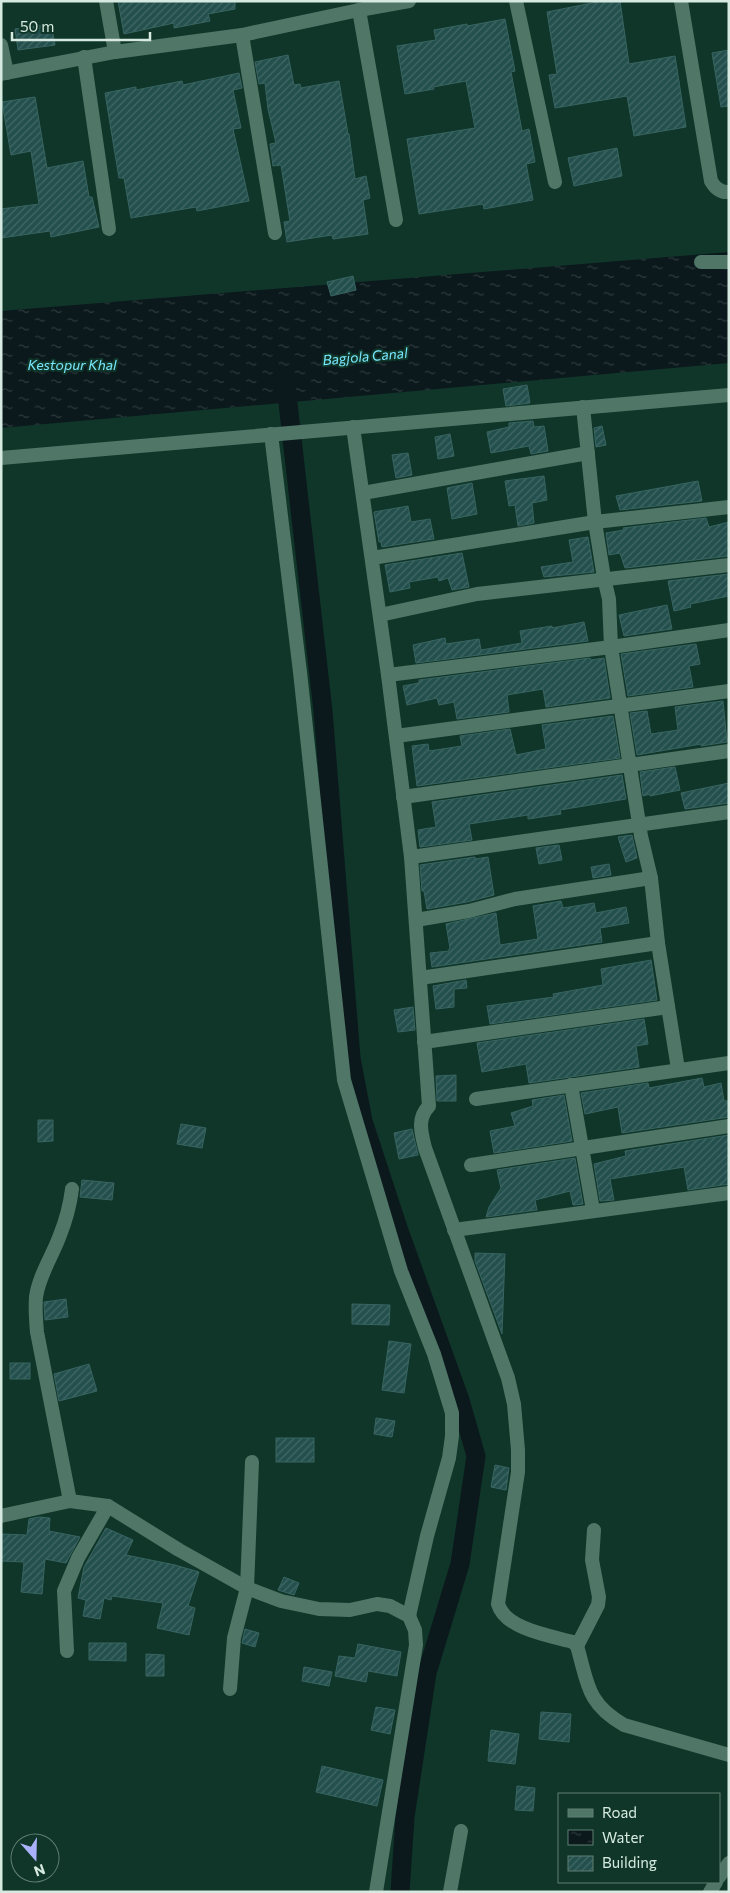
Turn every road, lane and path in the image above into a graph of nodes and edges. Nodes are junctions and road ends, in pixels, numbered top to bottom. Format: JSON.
{"nodes":[{"id":1,"x":106,"y":1,"type":"edge"},
{"id":2,"x":409,"y":1,"type":"edge"},
{"id":3,"x":516,"y":1,"type":"edge"},
{"id":4,"x":681,"y":1,"type":"edge"},
{"id":5,"x":358,"y":5,"type":"edge"},
{"id":6,"x":242,"y":34,"type":"junction"},
{"id":7,"x":1,"y":45,"type":"edge"},
{"id":8,"x":115,"y":52,"type":"junction"},
{"id":9,"x":84,"y":57,"type":"junction"},
{"id":10,"x":4,"y":73,"type":"edge"},
{"id":11,"x":554,"y":182,"type":"dead end"},
{"id":12,"x":729,"y":192,"type":"edge"},
{"id":13,"x":396,"y":220,"type":"dead end"},
{"id":14,"x":109,"y":229,"type":"dead end"},
{"id":15,"x":275,"y":233,"type":"dead end"},
{"id":16,"x":701,"y":262,"type":"dead end"},
{"id":17,"x":729,"y":262,"type":"edge"},
{"id":18,"x":729,"y":395,"type":"edge"},
{"id":19,"x":582,"y":407,"type":"junction"},
{"id":20,"x":353,"y":427,"type":"junction"},
{"id":21,"x":278,"y":433,"type":"junction"},
{"id":22,"x":588,"y":453,"type":"junction"},
{"id":23,"x":1,"y":458,"type":"edge"},
{"id":24,"x":362,"y":493,"type":"junction"},
{"id":25,"x":729,"y":507,"type":"edge"},
{"id":26,"x":595,"y":522,"type":"junction"},
{"id":27,"x":372,"y":558,"type":"junction"},
{"id":28,"x":729,"y":565,"type":"edge"},
{"id":29,"x":604,"y":578,"type":"junction"},
{"id":30,"x":380,"y":615,"type":"junction"},
{"id":31,"x":729,"y":630,"type":"edge"},
{"id":32,"x":611,"y":647,"type":"junction"},
{"id":33,"x":388,"y":675,"type":"junction"},
{"id":34,"x":729,"y":691,"type":"edge"},
{"id":35,"x":621,"y":707,"type":"junction"},
{"id":36,"x":396,"y":736,"type":"junction"},
{"id":37,"x":729,"y":751,"type":"edge"},
{"id":38,"x":630,"y":765,"type":"junction"},
{"id":39,"x":403,"y":797,"type":"junction"},
{"id":40,"x":729,"y":812,"type":"edge"},
{"id":41,"x":639,"y":824,"type":"junction"},
{"id":42,"x":410,"y":857,"type":"junction"},
{"id":43,"x":651,"y":878,"type":"junction"},
{"id":44,"x":416,"y":920,"type":"junction"},
{"id":45,"x":658,"y":943,"type":"junction"},
{"id":46,"x":420,"y":978,"type":"junction"},
{"id":47,"x":668,"y":1007,"type":"junction"},
{"id":48,"x":424,"y":1042,"type":"junction"},
{"id":49,"x":729,"y":1063,"type":"edge"},
{"id":50,"x":678,"y":1070,"type":"junction"},
{"id":51,"x":571,"y":1085,"type":"junction"},
{"id":52,"x":476,"y":1099,"type":"dead end"},
{"id":53,"x":729,"y":1126,"type":"edge"},
{"id":54,"x":582,"y":1148,"type":"junction"},
{"id":55,"x":471,"y":1164,"type":"dead end"},
{"id":56,"x":72,"y":1189,"type":"dead end"},
{"id":57,"x":729,"y":1193,"type":"edge"},
{"id":58,"x":593,"y":1210,"type":"junction"},
{"id":59,"x":454,"y":1230,"type":"junction"},
{"id":60,"x":252,"y":1462,"type":"dead end"},
{"id":61,"x":70,"y":1501,"type":"junction"},
{"id":62,"x":108,"y":1506,"type":"junction"},
{"id":63,"x":1,"y":1516,"type":"edge"},
{"id":64,"x":594,"y":1530,"type":"dead end"},
{"id":65,"x":247,"y":1588,"type":"junction"},
{"id":66,"x":409,"y":1616,"type":"junction"},
{"id":67,"x":576,"y":1646,"type":"junction"},
{"id":68,"x":67,"y":1651,"type":"dead end"},
{"id":69,"x":230,"y":1689,"type":"dead end"},
{"id":70,"x":729,"y":1755,"type":"edge"},
{"id":71,"x":461,"y":1831,"type":"dead end"},
{"id":72,"x":729,"y":1863,"type":"edge"},
{"id":73,"x":720,"y":1876,"type":"edge"},
{"id":74,"x":376,"y":1892,"type":"edge"},
{"id":75,"x":450,"y":1892,"type":"edge"}],
"edges":[{"from":1,"to":8,"type":"street"},
{"from":2,"to":5,"type":"street"},
{"from":3,"to":11,"type":"street"},
{"from":4,"to":12,"type":"street"},
{"from":5,"to":6,"type":"street"},
{"from":5,"to":13,"type":"street"},
{"from":6,"to":8,"type":"street"},
{"from":6,"to":15,"type":"street"},
{"from":7,"to":10,"type":"street"},
{"from":8,"to":9,"type":"street"},
{"from":9,"to":10,"type":"street"},
{"from":9,"to":14,"type":"street"},
{"from":16,"to":17,"type":"street"},
{"from":18,"to":19,"type":"street"},
{"from":19,"to":20,"type":"street"},
{"from":19,"to":22,"type":"street"},
{"from":20,"to":21,"type":"street"},
{"from":20,"to":24,"type":"street"},
{"from":21,"to":23,"type":"street"},
{"from":21,"to":66,"type":"street"},
{"from":22,"to":24,"type":"street"},
{"from":22,"to":26,"type":"street"},
{"from":24,"to":27,"type":"street"},
{"from":25,"to":26,"type":"street"},
{"from":26,"to":27,"type":"street"},
{"from":26,"to":29,"type":"street"},
{"from":27,"to":30,"type":"street"},
{"from":28,"to":29,"type":"street"},
{"from":29,"to":30,"type":"street"},
{"from":29,"to":32,"type":"street"},
{"from":30,"to":33,"type":"street"},
{"from":31,"to":32,"type":"street"},
{"from":32,"to":33,"type":"street"},
{"from":32,"to":35,"type":"street"},
{"from":33,"to":36,"type":"street"},
{"from":34,"to":35,"type":"street"},
{"from":35,"to":36,"type":"street"},
{"from":35,"to":38,"type":"street"},
{"from":36,"to":39,"type":"street"},
{"from":37,"to":38,"type":"street"},
{"from":38,"to":39,"type":"street"},
{"from":38,"to":41,"type":"street"},
{"from":39,"to":42,"type":"street"},
{"from":40,"to":41,"type":"street"},
{"from":41,"to":42,"type":"street"},
{"from":41,"to":43,"type":"street"},
{"from":42,"to":44,"type":"street"},
{"from":43,"to":44,"type":"street"},
{"from":43,"to":45,"type":"street"},
{"from":44,"to":46,"type":"street"},
{"from":45,"to":46,"type":"street"},
{"from":45,"to":47,"type":"street"},
{"from":46,"to":48,"type":"street"},
{"from":47,"to":48,"type":"street"},
{"from":47,"to":50,"type":"street"},
{"from":48,"to":59,"type":"street"},
{"from":49,"to":50,"type":"street"},
{"from":50,"to":51,"type":"street"},
{"from":51,"to":52,"type":"street"},
{"from":51,"to":54,"type":"street"},
{"from":53,"to":54,"type":"street"},
{"from":54,"to":55,"type":"street"},
{"from":54,"to":58,"type":"street"},
{"from":56,"to":61,"type":"street"},
{"from":57,"to":58,"type":"street"},
{"from":58,"to":59,"type":"street"},
{"from":59,"to":67,"type":"street"},
{"from":60,"to":65,"type":"street"},
{"from":61,"to":62,"type":"street"},
{"from":61,"to":63,"type":"street"},
{"from":62,"to":65,"type":"street"},
{"from":62,"to":68,"type":"street"},
{"from":64,"to":67,"type":"street"},
{"from":65,"to":66,"type":"street"},
{"from":65,"to":69,"type":"street"},
{"from":66,"to":74,"type":"street"},
{"from":67,"to":70,"type":"street"},
{"from":71,"to":75,"type":"street"},
{"from":72,"to":73,"type":"street"}]}
